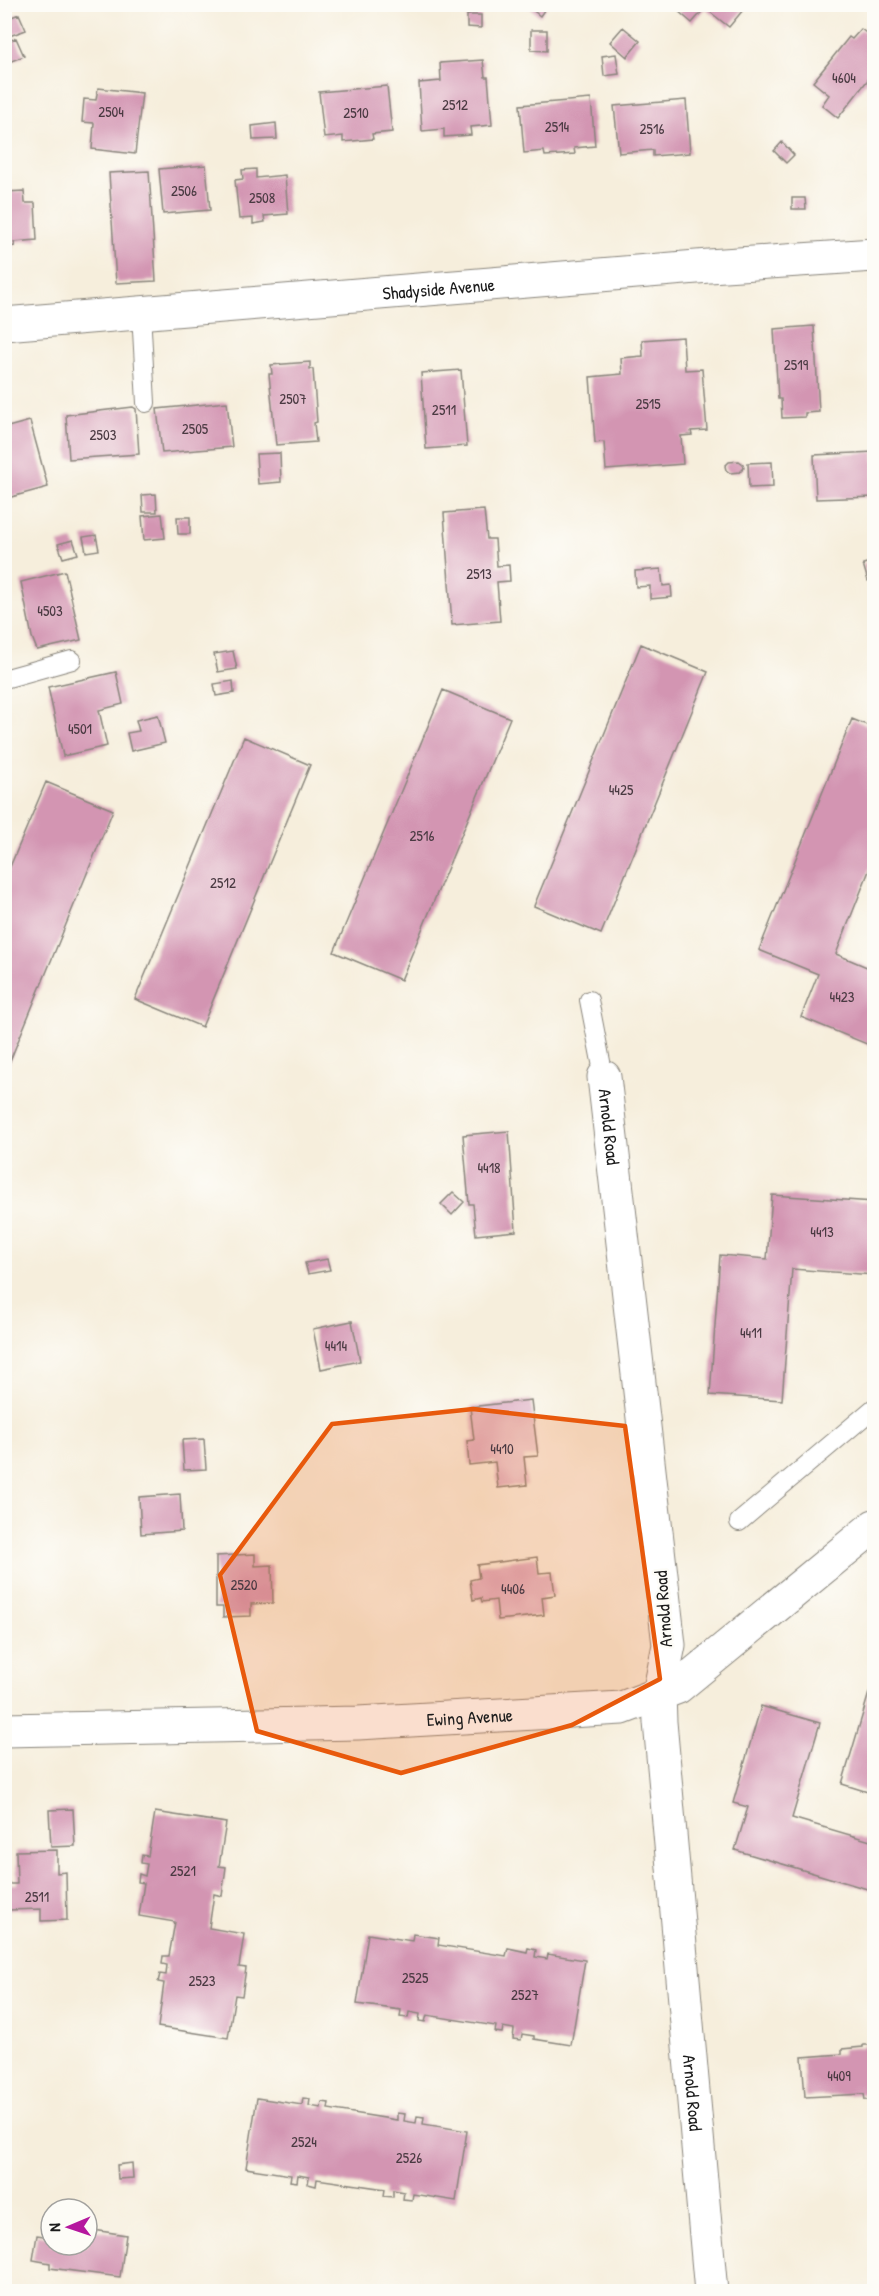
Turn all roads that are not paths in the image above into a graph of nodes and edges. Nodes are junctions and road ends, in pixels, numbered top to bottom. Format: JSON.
{"nodes":[{"id":1,"x":874,"y":255,"type":"edge"},
{"id":2,"x":141,"y":312,"type":"junction"},
{"id":3,"x":4,"y":324,"type":"edge"},
{"id":4,"x":146,"y":403,"type":"dead end"},
{"id":5,"x":72,"y":660,"type":"dead end"},
{"id":6,"x":4,"y":679,"type":"edge"},
{"id":7,"x":589,"y":1000,"type":"dead end"},
{"id":8,"x":604,"y":1077,"type":"joint"},
{"id":9,"x":874,"y":1408,"type":"edge"},
{"id":10,"x":739,"y":1522,"type":"dead end"},
{"id":11,"x":874,"y":1526,"type":"edge"},
{"id":12,"x":659,"y":1694,"type":"junction"},
{"id":13,"x":4,"y":1730,"type":"edge"},
{"id":14,"x":711,"y":2292,"type":"edge"}],
"edges":[{"from":1,"to":2,"type":"street","name":"Shadyside Avenue"},
{"from":2,"to":3,"type":"street","name":"Shadyside Avenue"},
{"from":2,"to":4,"type":"lane"},
{"from":5,"to":6,"type":"lane"},
{"from":7,"to":8,"type":"lane","name":"Arnold Road"},
{"from":8,"to":12,"type":"street","name":"Arnold Road"},
{"from":9,"to":10,"type":"lane"},
{"from":11,"to":12,"type":"street","name":"Ewing Avenue"},
{"from":12,"to":13,"type":"street","name":"Ewing Avenue"},
{"from":12,"to":14,"type":"street","name":"Arnold Road"}]}
